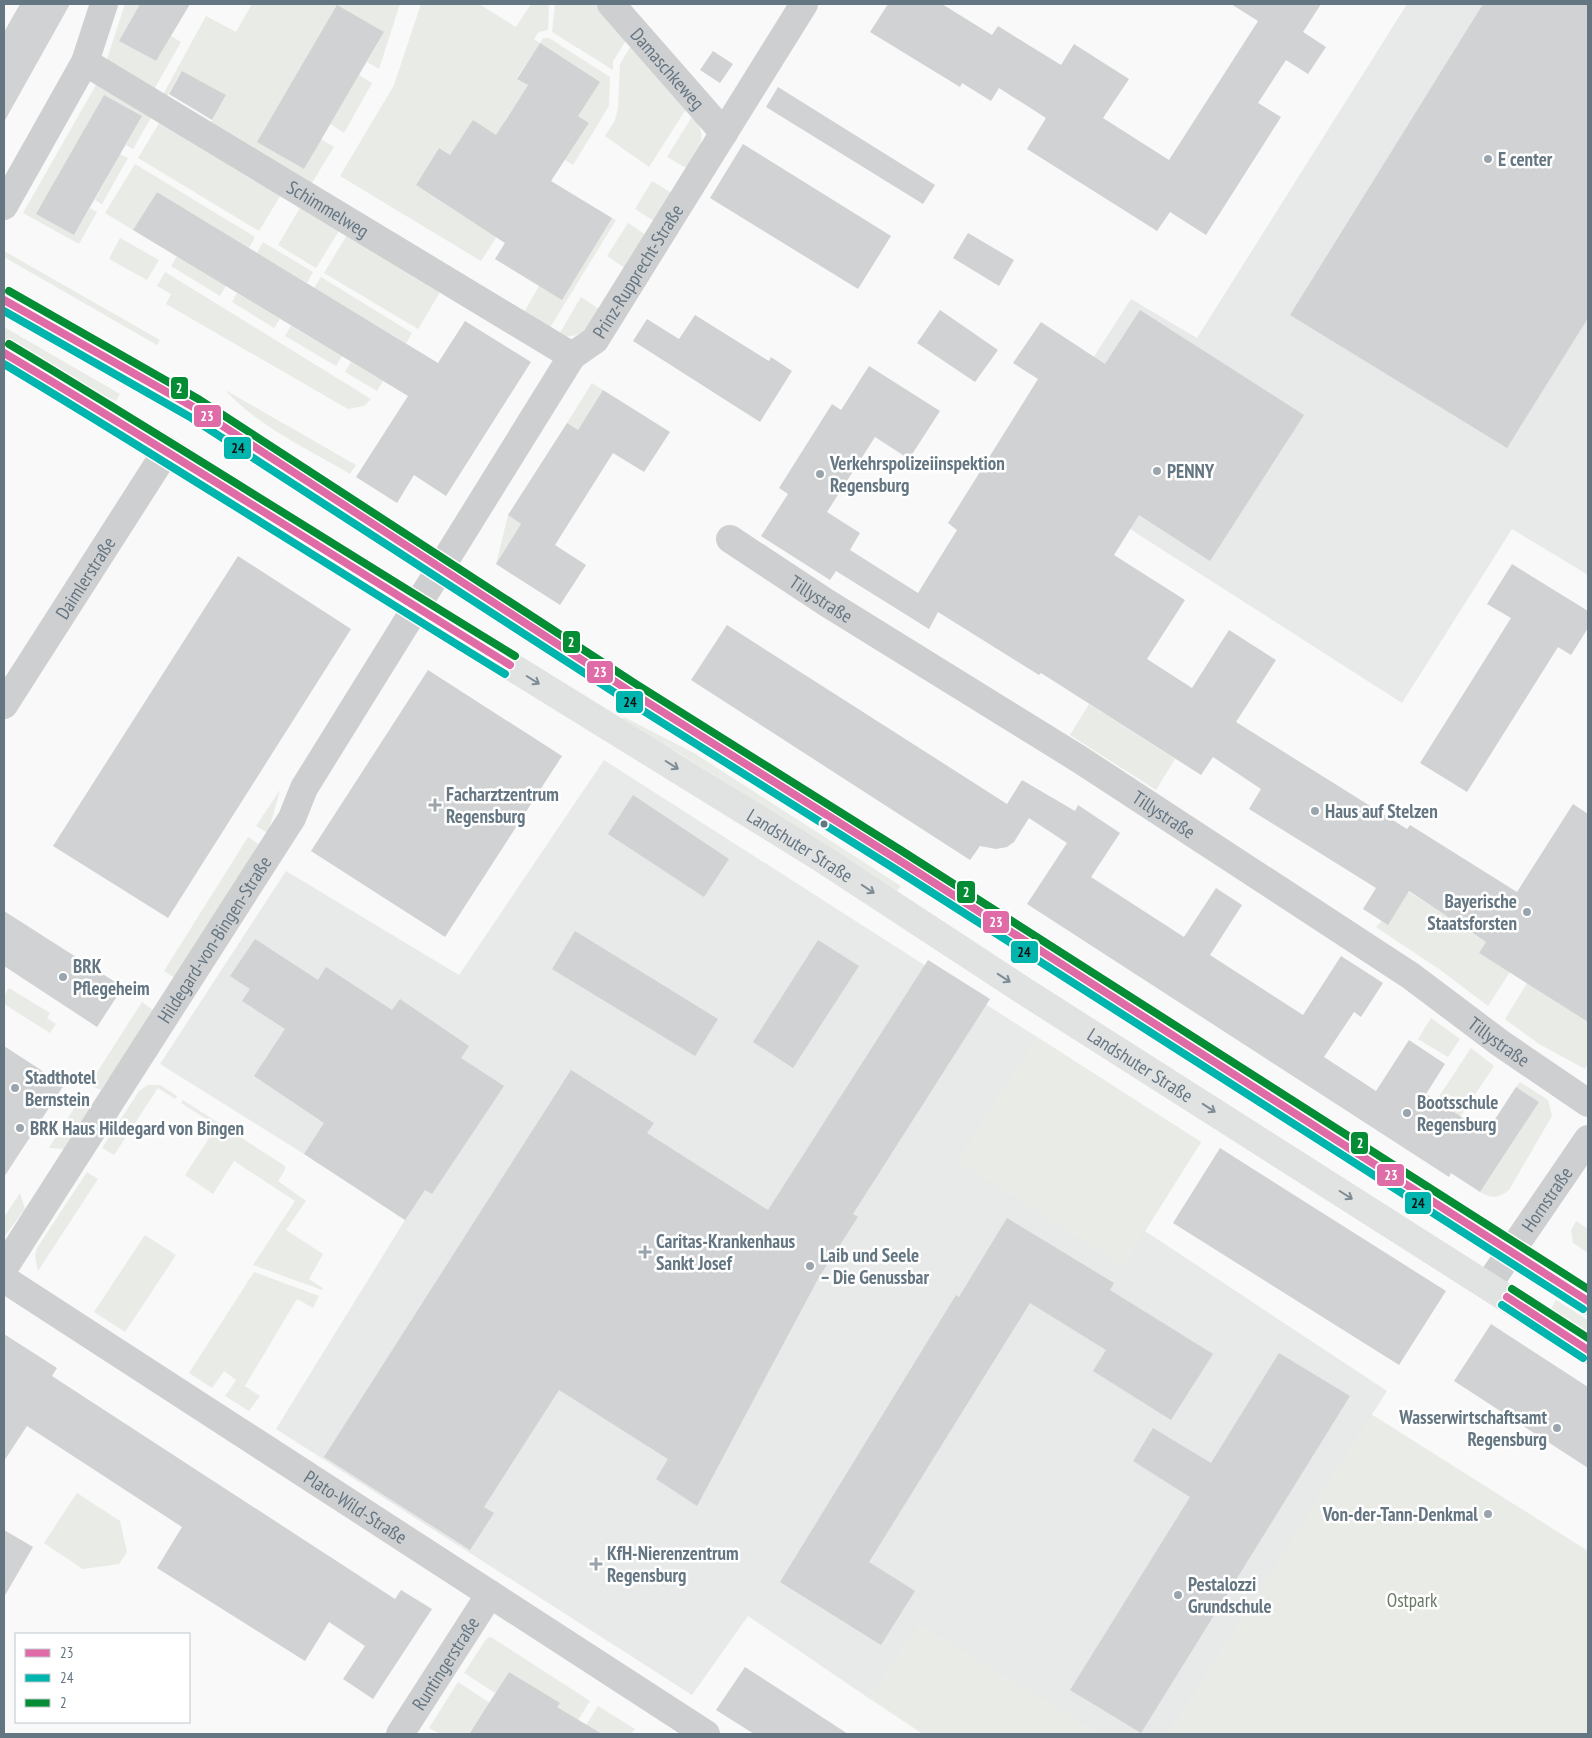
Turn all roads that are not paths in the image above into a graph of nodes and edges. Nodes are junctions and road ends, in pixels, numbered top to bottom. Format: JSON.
{"nodes":[{"id":1,"x":104,"y":4,"type":"edge"},
{"id":2,"x":611,"y":4,"type":"edge"},
{"id":3,"x":804,"y":4,"type":"edge"},
{"id":4,"x":85,"y":62,"type":"junction"},
{"id":5,"x":724,"y":133,"type":"junction"},
{"id":6,"x":4,"y":206,"type":"edge"},
{"id":7,"x":4,"y":300,"type":"edge"},
{"id":8,"x":4,"y":353,"type":"edge"},
{"id":9,"x":572,"y":356,"type":"junction"},
{"id":10,"x":167,"y":450,"type":"junction"},
{"id":11,"x":730,"y":539,"type":"dead end"},
{"id":12,"x":441,"y":570,"type":"junction"},
{"id":13,"x":417,"y":608,"type":"junction"},
{"id":14,"x":4,"y":705,"type":"edge"},
{"id":15,"x":1588,"y":1103,"type":"edge"},
{"id":16,"x":1588,"y":1139,"type":"edge"},
{"id":17,"x":1510,"y":1252,"type":"junction"},
{"id":18,"x":4,"y":1268,"type":"edge"},
{"id":19,"x":4,"y":1279,"type":"edge"},
{"id":20,"x":1488,"y":1285,"type":"junction"},
{"id":21,"x":1588,"y":1301,"type":"edge"},
{"id":22,"x":1588,"y":1350,"type":"edge"},
{"id":23,"x":490,"y":1594,"type":"junction"},
{"id":24,"x":400,"y":1734,"type":"edge"},
{"id":25,"x":706,"y":1734,"type":"edge"}],
"edges":[{"from":1,"to":4,"type":"street"},
{"from":2,"to":5,"type":"street","name":"Damaschkeweg"},
{"from":3,"to":5,"type":"street","name":"Prinz-Rupprecht-Straße"},
{"from":4,"to":6,"type":"street"},
{"from":4,"to":9,"type":"street","name":"Schimmelweg"},
{"from":5,"to":9,"type":"street","name":"Prinz-Rupprecht-Straße"},
{"from":7,"to":12,"type":"main road"},
{"from":8,"to":10,"type":"main road","name":"Landshuter Straße"},
{"from":9,"to":12,"type":"street","name":"Prinz-Rupprecht-Straße"},
{"from":10,"to":13,"type":"main road","name":"Landshuter Straße"},
{"from":10,"to":14,"type":"street","name":"Daimlerstraße"},
{"from":11,"to":15,"type":"street","name":"Tillystraße"},
{"from":12,"to":13,"type":"street","name":"Prinz-Rupprecht-Straße"},
{"from":12,"to":17,"type":"main road"},
{"from":13,"to":18,"type":"street","name":"Hildegard-von-Bingen-Straße"},
{"from":13,"to":20,"type":"main road","name":"Landshuter Straße","one_way":true},
{"from":16,"to":17,"type":"street","name":"Hornstraße"},
{"from":17,"to":20,"type":"street","name":"Hornstraße"},
{"from":17,"to":21,"type":"main road"},
{"from":19,"to":23,"type":"street","name":"Plato-Wild-Straße"},
{"from":20,"to":22,"type":"main road","name":"Landshuter Straße"},
{"from":23,"to":24,"type":"street","name":"Runtingerstraße"},
{"from":23,"to":25,"type":"street","name":"Plato-Wild-Straße"}]}
